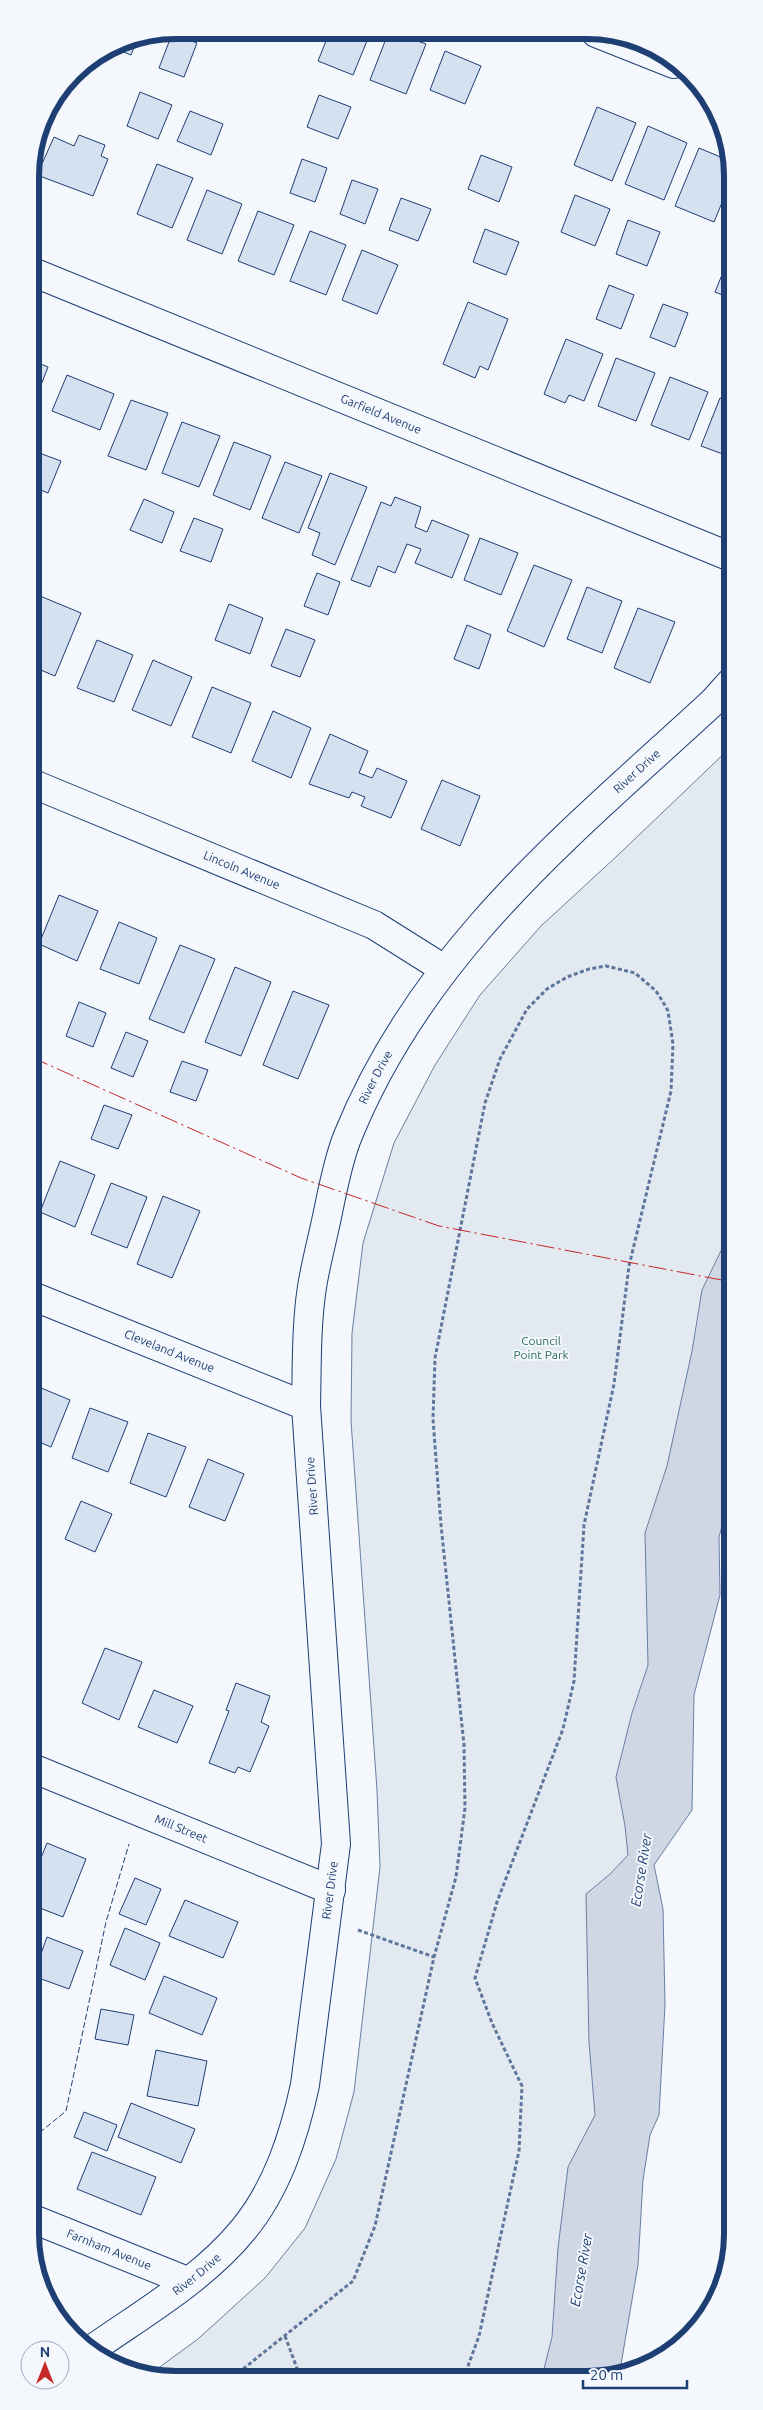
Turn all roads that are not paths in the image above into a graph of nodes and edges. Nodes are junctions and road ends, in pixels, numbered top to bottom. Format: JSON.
{"nodes":[{"id":1,"x":622,"y":43,"type":"edge"},
{"id":2,"x":651,"y":55,"type":"edge"},
{"id":3,"x":39,"y":275,"type":"edge"},
{"id":4,"x":724,"y":554,"type":"edge"},
{"id":5,"x":724,"y":690,"type":"edge"},
{"id":6,"x":39,"y":787,"type":"edge"},
{"id":7,"x":444,"y":969,"type":"junction"},
{"id":8,"x":39,"y":1299,"type":"edge"},
{"id":9,"x":306,"y":1406,"type":"junction"},
{"id":10,"x":39,"y":1771,"type":"edge"},
{"id":11,"x":331,"y":1890,"type":"junction"},
{"id":12,"x":39,"y":2221,"type":"edge"},
{"id":13,"x":187,"y":2281,"type":"junction"},
{"id":14,"x":97,"y":2346,"type":"edge"}],
"edges":[{"from":1,"to":2,"type":"street"},
{"from":3,"to":4,"type":"street","name":"Garfield Avenue"},
{"from":5,"to":7,"type":"street","name":"River Drive"},
{"from":6,"to":7,"type":"street","name":"Lincoln Avenue"},
{"from":7,"to":9,"type":"street","name":"River Drive"},
{"from":8,"to":9,"type":"street","name":"Cleveland Avenue"},
{"from":9,"to":11,"type":"street","name":"River Drive"},
{"from":10,"to":11,"type":"street","name":"Mill Street"},
{"from":11,"to":13,"type":"street","name":"River Drive"},
{"from":12,"to":13,"type":"street","name":"Farnham Avenue"},
{"from":13,"to":14,"type":"street","name":"River Drive"}]}
